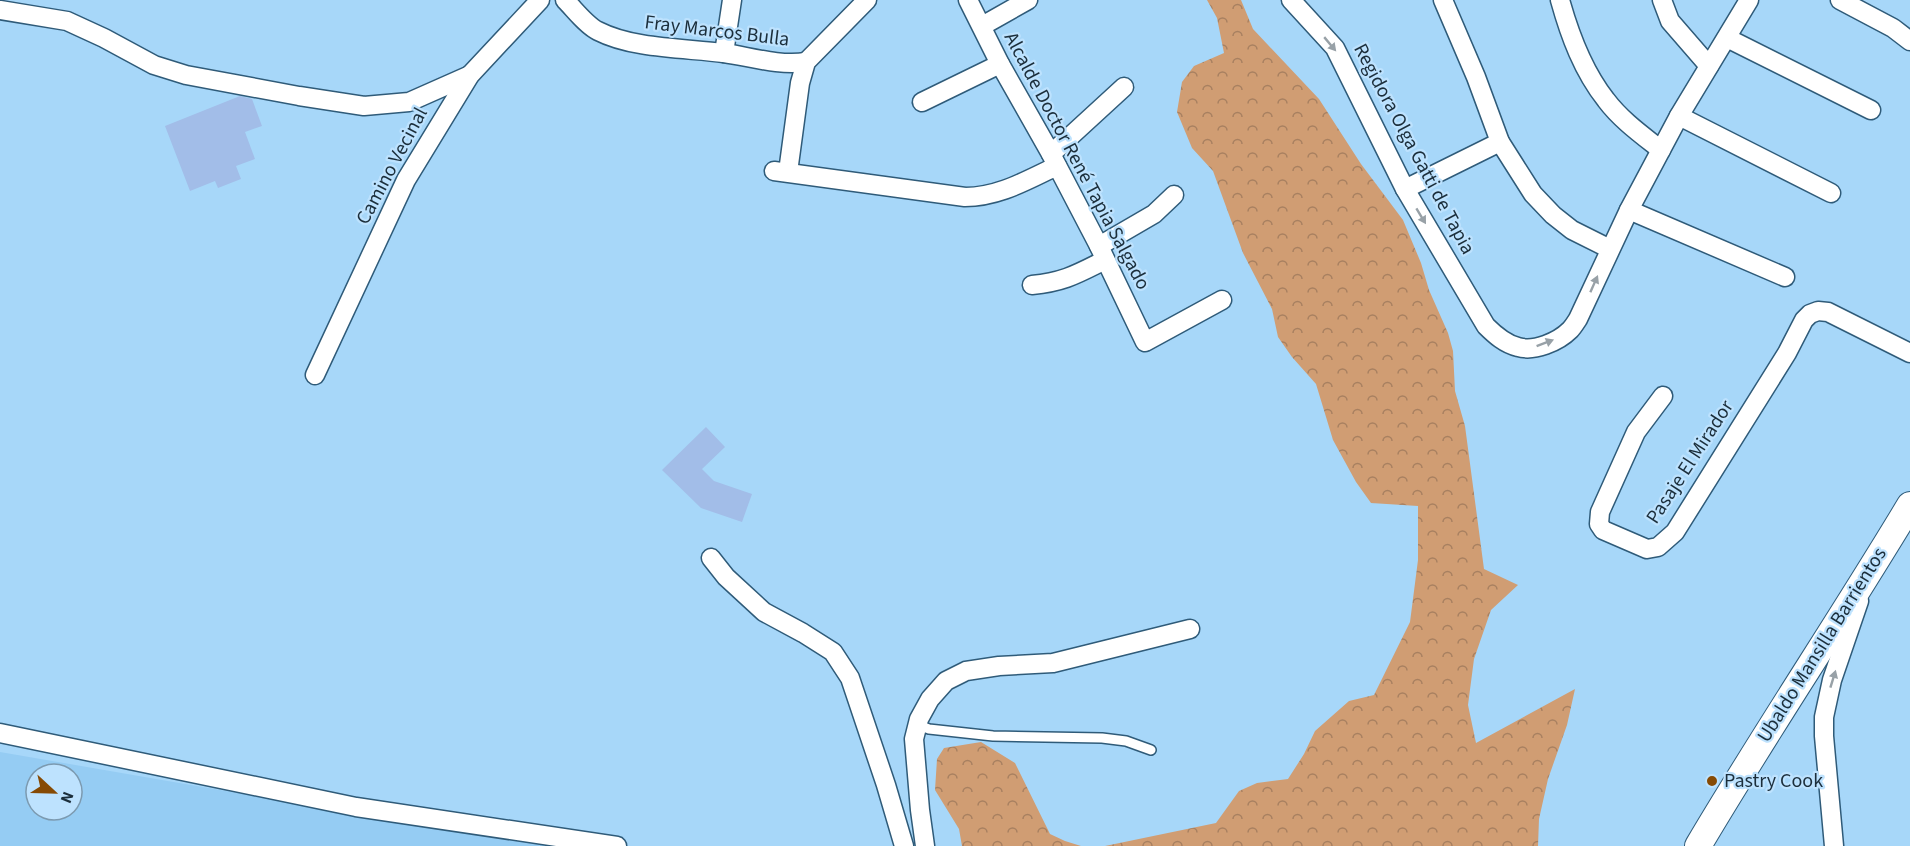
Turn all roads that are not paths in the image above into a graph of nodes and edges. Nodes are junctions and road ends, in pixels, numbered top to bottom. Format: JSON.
{"nodes":[{"id":1,"x":540,"y":0,"type":"edge"},
{"id":2,"x":565,"y":0,"type":"edge"},
{"id":3,"x":732,"y":0,"type":"edge"},
{"id":4,"x":867,"y":0,"type":"edge"},
{"id":5,"x":968,"y":0,"type":"edge"},
{"id":6,"x":1028,"y":0,"type":"edge"},
{"id":7,"x":1292,"y":0,"type":"edge"},
{"id":8,"x":1443,"y":0,"type":"edge"},
{"id":9,"x":1560,"y":0,"type":"edge"},
{"id":10,"x":1662,"y":0,"type":"edge"},
{"id":11,"x":1749,"y":0,"type":"edge"},
{"id":12,"x":1840,"y":0,"type":"edge"},
{"id":13,"x":0,"y":10,"type":"edge"},
{"id":14,"x":982,"y":26,"type":"junction"},
{"id":15,"x":1727,"y":39,"type":"junction"},
{"id":16,"x":1910,"y":41,"type":"edge"},
{"id":17,"x":724,"y":53,"type":"junction"},
{"id":18,"x":806,"y":62,"type":"junction"},
{"id":19,"x":1000,"y":64,"type":"junction"},
{"id":20,"x":1709,"y":66,"type":"junction"},
{"id":21,"x":470,"y":75,"type":"junction"},
{"id":22,"x":1124,"y":87,"type":"dead end"},
{"id":23,"x":922,"y":102,"type":"dead end"},
{"id":24,"x":1870,"y":110,"type":"dead end"},
{"id":25,"x":1679,"y":116,"type":"junction"},
{"id":26,"x":1500,"y":142,"type":"junction"},
{"id":27,"x":1661,"y":150,"type":"junction"},
{"id":28,"x":1054,"y":160,"type":"junction"},
{"id":29,"x":1405,"y":189,"type":"junction"},
{"id":30,"x":1831,"y":193,"type":"dead end"},
{"id":31,"x":1174,"y":195,"type":"dead end"},
{"id":32,"x":1629,"y":210,"type":"junction"},
{"id":33,"x":1610,"y":249,"type":"junction"},
{"id":34,"x":1102,"y":253,"type":"junction"},
{"id":35,"x":1785,"y":277,"type":"dead end"},
{"id":36,"x":1032,"y":285,"type":"dead end"},
{"id":37,"x":1222,"y":300,"type":"dead end"},
{"id":38,"x":1910,"y":353,"type":"edge"},
{"id":39,"x":315,"y":375,"type":"dead end"},
{"id":40,"x":1662,"y":396,"type":"dead end"},
{"id":41,"x":1910,"y":505,"type":"edge"},
{"id":42,"x":711,"y":558,"type":"dead end"},
{"id":43,"x":1867,"y":577,"type":"junction"},
{"id":44,"x":1190,"y":629,"type":"dead end"},
{"id":45,"x":918,"y":725,"type":"junction"},
{"id":46,"x":0,"y":733,"type":"edge"},
{"id":47,"x":1151,"y":750,"type":"dead end"},
{"id":48,"x":617,"y":846,"type":"edge"},
{"id":49,"x":904,"y":846,"type":"edge"},
{"id":50,"x":926,"y":846,"type":"edge"},
{"id":51,"x":1698,"y":846,"type":"edge"},
{"id":52,"x":1834,"y":846,"type":"edge"}],
"edges":[{"from":1,"to":21,"type":"street","name":"Camino Vecinal"},
{"from":2,"to":17,"type":"street","name":"Fray Marcos Bulla"},
{"from":3,"to":17,"type":"street"},
{"from":4,"to":18,"type":"street"},
{"from":5,"to":14,"type":"street","name":"Alcalde Doctor René Tapia Salgado"},
{"from":6,"to":14,"type":"street"},
{"from":7,"to":29,"type":"street","name":"Regidora Olga Gatti de Tapia","one_way":true},
{"from":8,"to":26,"type":"street"},
{"from":9,"to":27,"type":"street"},
{"from":10,"to":20,"type":"street"},
{"from":11,"to":15,"type":"street"},
{"from":12,"to":16,"type":"street"},
{"from":13,"to":21,"type":"street"},
{"from":14,"to":19,"type":"street","name":"Alcalde Doctor René Tapia Salgado"},
{"from":15,"to":20,"type":"street"},
{"from":15,"to":24,"type":"street"},
{"from":17,"to":18,"type":"street","name":"Fray Marcos Bulla"},
{"from":18,"to":28,"type":"street"},
{"from":19,"to":23,"type":"street"},
{"from":19,"to":28,"type":"street","name":"Alcalde Doctor René Tapia Salgado"},
{"from":20,"to":25,"type":"street"},
{"from":21,"to":39,"type":"street","name":"Camino Vecinal"},
{"from":22,"to":28,"type":"street"},
{"from":25,"to":27,"type":"street"},
{"from":25,"to":30,"type":"street"},
{"from":26,"to":29,"type":"street"},
{"from":26,"to":33,"type":"street"},
{"from":27,"to":32,"type":"street"},
{"from":28,"to":34,"type":"street","name":"Alcalde Doctor René Tapia Salgado"},
{"from":29,"to":33,"type":"street","name":"Regidora Olga Gatti de Tapia","one_way":true},
{"from":31,"to":34,"type":"street"},
{"from":32,"to":33,"type":"street"},
{"from":32,"to":35,"type":"street"},
{"from":34,"to":36,"type":"street"},
{"from":34,"to":37,"type":"street","name":"Alcalde Doctor René Tapia Salgado"},
{"from":38,"to":40,"type":"street","name":"Pasaje El Mirador"},
{"from":41,"to":43,"type":"street","name":"Ubaldo Mansilla Barrientos"},
{"from":42,"to":49,"type":"street"},
{"from":43,"to":51,"type":"street","name":"Ubaldo Mansilla Barrientos"},
{"from":52,"to":43,"type":"street","one_way":true},
{"from":44,"to":45,"type":"street"},
{"from":45,"to":47,"type":"lane"},
{"from":45,"to":50,"type":"street"},
{"from":46,"to":48,"type":"street"}]}
